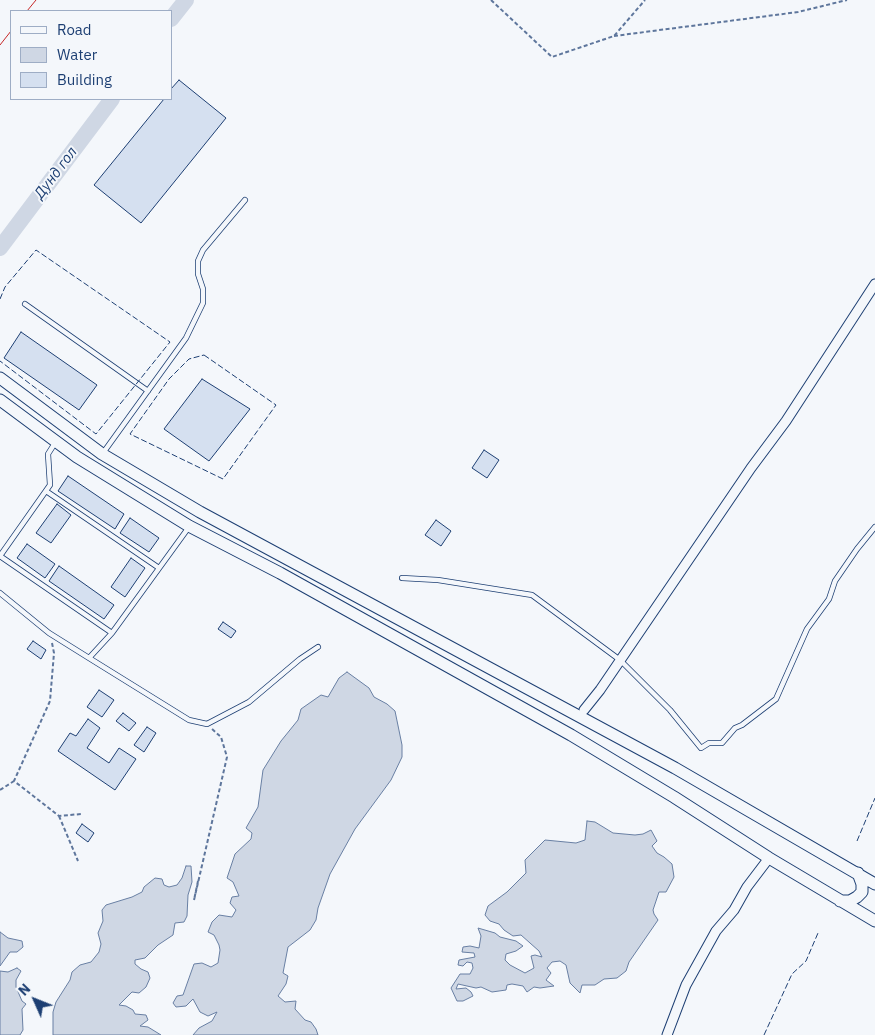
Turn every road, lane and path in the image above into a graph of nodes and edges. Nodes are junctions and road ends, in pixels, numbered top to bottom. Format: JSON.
{"nodes":[{"id":1,"x":491,"y":0,"type":"edge"},
{"id":2,"x":645,"y":0,"type":"edge"},
{"id":3,"x":847,"y":0,"type":"edge"},
{"id":4,"x":614,"y":36,"type":"junction"},
{"id":5,"x":245,"y":200,"type":"dead end"},
{"id":6,"x":875,"y":284,"type":"edge"},
{"id":7,"x":24,"y":304,"type":"dead end"},
{"id":8,"x":0,"y":378,"type":"edge"},
{"id":9,"x":148,"y":391,"type":"junction"},
{"id":10,"x":0,"y":400,"type":"edge"},
{"id":11,"x":56,"y":442,"type":"junction"},
{"id":12,"x":102,"y":454,"type":"junction"},
{"id":13,"x":46,"y":491,"type":"junction"},
{"id":14,"x":189,"y":526,"type":"junction"},
{"id":15,"x":875,"y":527,"type":"edge"},
{"id":16,"x":0,"y":556,"type":"edge"},
{"id":17,"x":159,"y":568,"type":"junction"},
{"id":18,"x":402,"y":578,"type":"dead end"},
{"id":19,"x":0,"y":592,"type":"edge"},
{"id":20,"x":49,"y":633,"type":"junction"},
{"id":21,"x":112,"y":633,"type":"junction"},
{"id":22,"x":318,"y":647,"type":"dead end"},
{"id":23,"x":89,"y":658,"type":"junction"},
{"id":24,"x":620,"y":660,"type":"junction"},
{"id":25,"x":584,"y":710,"type":"dead end"},
{"id":26,"x":207,"y":724,"type":"junction"},
{"id":27,"x":14,"y":781,"type":"junction"},
{"id":28,"x":0,"y":790,"type":"edge"},
{"id":29,"x":81,"y":814,"type":"dead end"},
{"id":30,"x":59,"y":816,"type":"junction"},
{"id":31,"x":770,"y":858,"type":"junction"},
{"id":32,"x":78,"y":861,"type":"dead end"},
{"id":33,"x":858,"y":873,"type":"junction"},
{"id":34,"x":875,"y":884,"type":"edge"},
{"id":35,"x":194,"y":900,"type":"dead end"},
{"id":36,"x":840,"y":901,"type":"junction"},
{"id":37,"x":875,"y":921,"type":"edge"},
{"id":38,"x":667,"y":1035,"type":"edge"}],
"edges":[{"from":1,"to":4,"type":"path"},
{"from":2,"to":4,"type":"path"},
{"from":3,"to":4,"type":"path"},
{"from":5,"to":9,"type":"lane"},
{"from":6,"to":24,"type":"street"},
{"from":7,"to":9,"type":"lane"},
{"from":8,"to":12,"type":"main road"},
{"from":9,"to":12,"type":"lane"},
{"from":10,"to":11,"type":"main road"},
{"from":11,"to":13,"type":"lane"},
{"from":11,"to":14,"type":"main road"},
{"from":12,"to":33,"type":"main road"},
{"from":13,"to":16,"type":"lane"},
{"from":13,"to":17,"type":"lane"},
{"from":14,"to":17,"type":"lane"},
{"from":14,"to":31,"type":"main road"},
{"from":15,"to":24,"type":"lane"},
{"from":16,"to":21,"type":"lane"},
{"from":17,"to":21,"type":"lane"},
{"from":18,"to":24,"type":"lane"},
{"from":19,"to":20,"type":"lane"},
{"from":20,"to":23,"type":"lane"},
{"from":20,"to":27,"type":"path"},
{"from":21,"to":23,"type":"lane"},
{"from":22,"to":26,"type":"lane"},
{"from":23,"to":26,"type":"lane"},
{"from":24,"to":25,"type":"street"},
{"from":26,"to":35,"type":"path"},
{"from":27,"to":28,"type":"path"},
{"from":27,"to":30,"type":"path"},
{"from":29,"to":30,"type":"path"},
{"from":30,"to":32,"type":"path"},
{"from":31,"to":36,"type":"main road"},
{"from":31,"to":38,"type":"street"},
{"from":33,"to":34,"type":"main road"},
{"from":33,"to":36,"type":"main road"},
{"from":36,"to":37,"type":"main road"}]}
